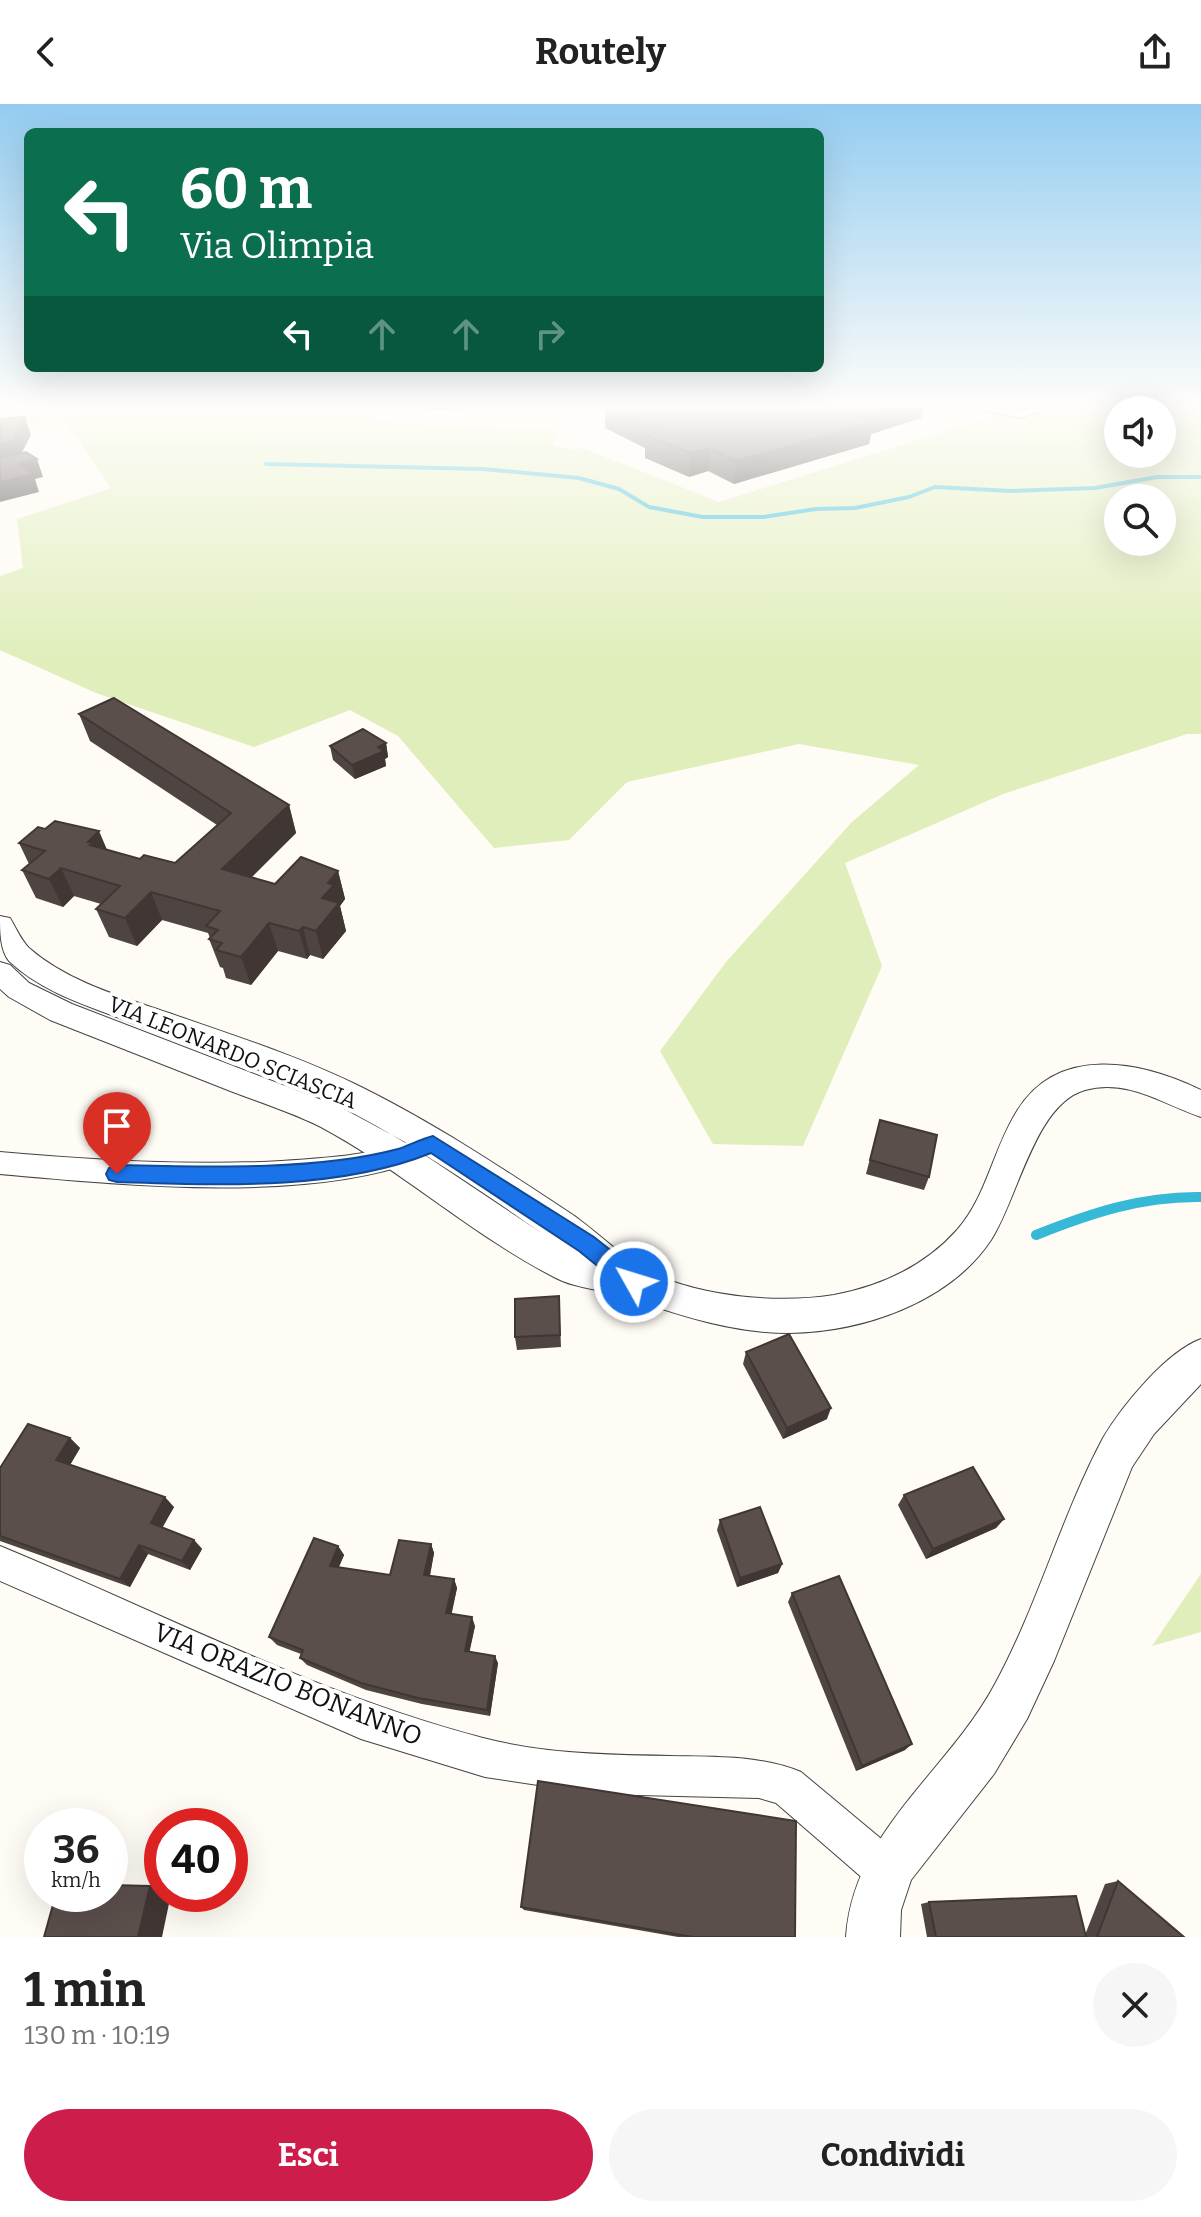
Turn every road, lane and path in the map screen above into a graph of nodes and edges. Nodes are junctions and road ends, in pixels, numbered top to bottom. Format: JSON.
{"nodes":[{"id":1,"x":0,"y":925,"type":"edge"},
{"id":2,"x":0,"y":972,"type":"edge"},
{"id":3,"x":144,"y":1030,"type":"junction"},
{"id":4,"x":230,"y":1062,"type":"junction"},
{"id":5,"x":1201,"y":1104,"type":"edge"},
{"id":6,"x":433,"y":1144,"type":"junction"},
{"id":7,"x":400,"y":1157,"type":"junction"},
{"id":8,"x":0,"y":1163,"type":"edge"},
{"id":9,"x":634,"y":1282,"type":"junction"},
{"id":10,"x":1201,"y":1357,"type":"edge"},
{"id":11,"x":0,"y":1563,"type":"edge"},
{"id":12,"x":888,"y":1872,"type":"junction"},
{"id":13,"x":873,"y":1937,"type":"edge"}],
"edges":[{"from":1,"to":3,"type":"street","name":"VIA LEONARDO SCIASCIA"},
{"from":2,"to":3,"type":"street","name":"VIA LEONARDO SCIASCIA"},
{"from":3,"to":4,"type":"street","name":"VIA LEONARDO SCIASCIA"},
{"from":4,"to":6,"type":"street","name":"VIA LEONARDO SCIASCIA"},
{"from":4,"to":7,"type":"street","name":"VIA LEONARDO SCIASCIA"},
{"from":5,"to":9,"type":"street","name":"VIA LEONARDO SCIASCIA"},
{"from":6,"to":7,"type":"street"},
{"from":6,"to":9,"type":"street","name":"VIA LEONARDO SCIASCIA"},
{"from":7,"to":8,"type":"street"},
{"from":7,"to":9,"type":"street","name":"VIA LEONARDO SCIASCIA"},
{"from":10,"to":12,"type":"street"},
{"from":11,"to":12,"type":"street","name":"VIA ORAZIO BONANNO"},
{"from":12,"to":13,"type":"street"}]}
